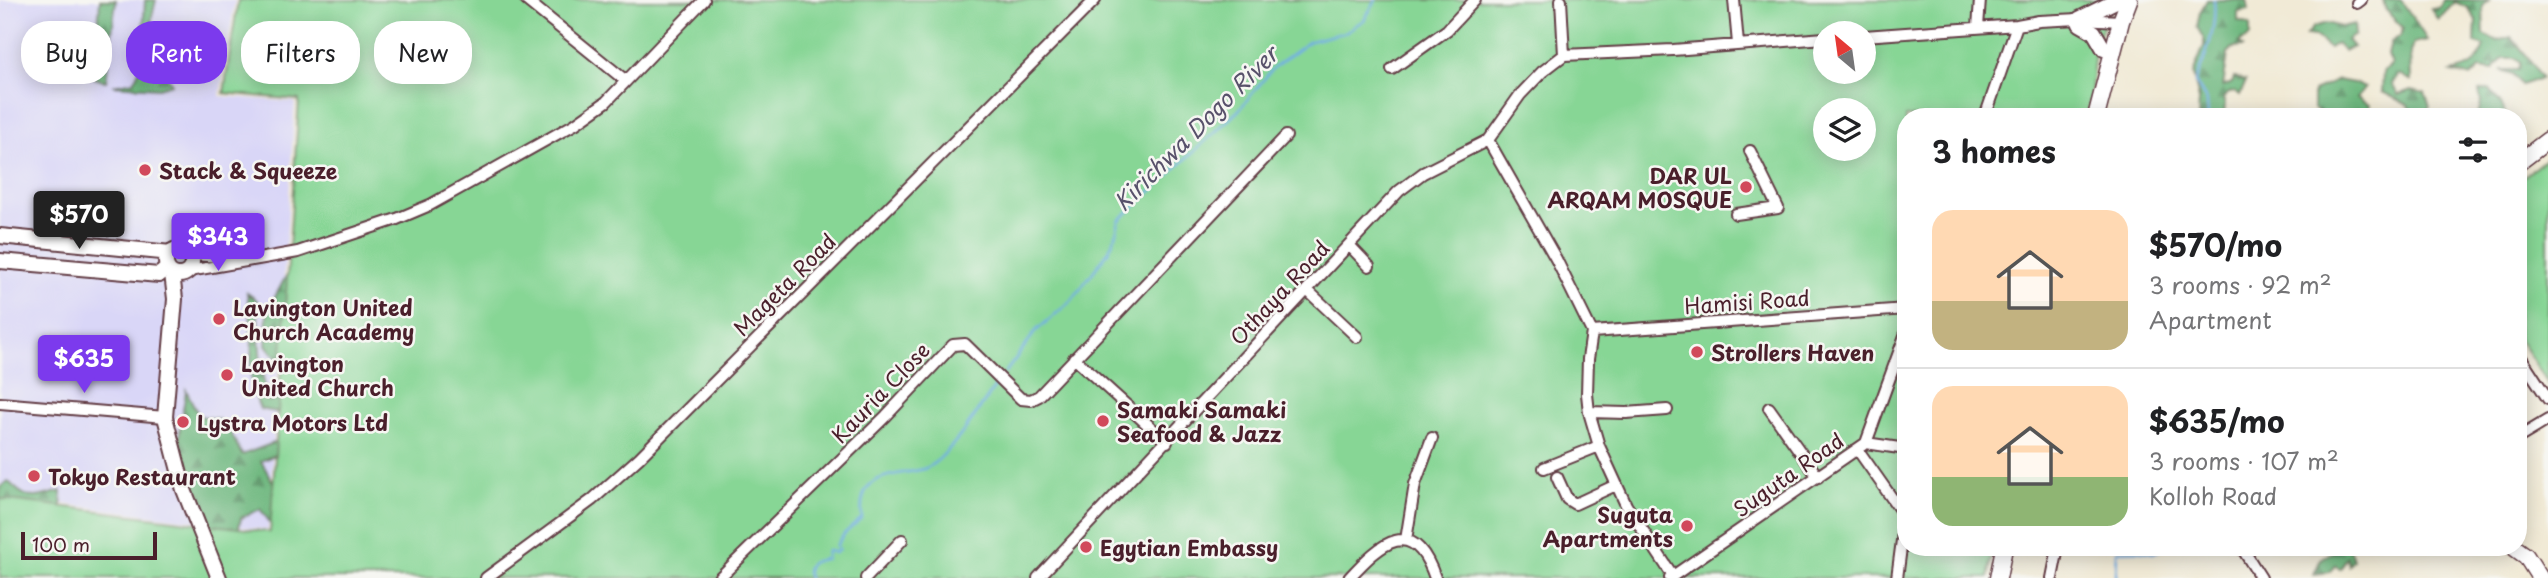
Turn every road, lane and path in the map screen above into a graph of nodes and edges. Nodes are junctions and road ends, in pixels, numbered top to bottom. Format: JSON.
{"nodes":[{"id":1,"x":526,"y":0,"type":"edge"},
{"id":2,"x":704,"y":0,"type":"edge"},
{"id":3,"x":1095,"y":0,"type":"edge"},
{"id":4,"x":1475,"y":0,"type":"edge"},
{"id":5,"x":1561,"y":0,"type":"edge"},
{"id":6,"x":1734,"y":0,"type":"edge"},
{"id":7,"x":1980,"y":0,"type":"edge"},
{"id":8,"x":2119,"y":0,"type":"edge"},
{"id":9,"x":2129,"y":0,"type":"edge"},
{"id":10,"x":2079,"y":21,"type":"junction"},
{"id":11,"x":2115,"y":24,"type":"junction"},
{"id":12,"x":2017,"y":26,"type":"junction"},
{"id":13,"x":1978,"y":27,"type":"junction"},
{"id":14,"x":1876,"y":35,"type":"edge"},
{"id":15,"x":1813,"y":39,"type":"edge"},
{"id":16,"x":1738,"y":44,"type":"junction"},
{"id":17,"x":2104,"y":49,"type":"junction"},
{"id":18,"x":1564,"y":55,"type":"junction"},
{"id":19,"x":1392,"y":69,"type":"dead end"},
{"id":20,"x":626,"y":81,"type":"junction"},
{"id":21,"x":2101,"y":90,"type":"junction"},
{"id":22,"x":1988,"y":108,"type":"edge"},
{"id":23,"x":2097,"y":108,"type":"edge"},
{"id":24,"x":1286,"y":136,"type":"dead end"},
{"id":25,"x":1488,"y":140,"type":"junction"},
{"id":26,"x":2548,"y":140,"type":"edge"},
{"id":27,"x":1751,"y":151,"type":"dead end"},
{"id":28,"x":2527,"y":156,"type":"edge"},
{"id":29,"x":1736,"y":214,"type":"dead end"},
{"id":30,"x":0,"y":236,"type":"edge"},
{"id":31,"x":1349,"y":245,"type":"junction"},
{"id":32,"x":170,"y":253,"type":"junction"},
{"id":33,"x":191,"y":255,"type":"junction"},
{"id":34,"x":248,"y":259,"type":"junction"},
{"id":35,"x":0,"y":261,"type":"edge"},
{"id":36,"x":1369,"y":266,"type":"dead end"},
{"id":37,"x":178,"y":272,"type":"junction"},
{"id":38,"x":1307,"y":290,"type":"junction"},
{"id":39,"x":1897,"y":310,"type":"edge"},
{"id":40,"x":1592,"y":332,"type":"junction"},
{"id":41,"x":1357,"y":337,"type":"dead end"},
{"id":42,"x":1897,"y":356,"type":"edge"},
{"id":43,"x":1074,"y":358,"type":"junction"},
{"id":44,"x":2527,"y":367,"type":"edge"},
{"id":45,"x":2548,"y":399,"type":"edge"},
{"id":46,"x":0,"y":403,"type":"edge"},
{"id":47,"x":1769,"y":408,"type":"dead end"},
{"id":48,"x":1667,"y":410,"type":"dead end"},
{"id":49,"x":1588,"y":412,"type":"junction"},
{"id":50,"x":165,"y":417,"type":"junction"},
{"id":51,"x":2548,"y":420,"type":"edge"},
{"id":52,"x":2527,"y":433,"type":"edge"},
{"id":53,"x":1432,"y":438,"type":"dead end"},
{"id":54,"x":1167,"y":442,"type":"junction"},
{"id":55,"x":1599,"y":446,"type":"junction"},
{"id":56,"x":1862,"y":446,"type":"junction"},
{"id":57,"x":1897,"y":448,"type":"edge"},
{"id":58,"x":1544,"y":468,"type":"dead end"},
{"id":59,"x":1557,"y":477,"type":"dead end"},
{"id":60,"x":1818,"y":477,"type":"junction"},
{"id":61,"x":1616,"y":485,"type":"junction"},
{"id":62,"x":1897,"y":504,"type":"edge"},
{"id":63,"x":902,"y":540,"type":"dead end"},
{"id":64,"x":1406,"y":540,"type":"junction"},
{"id":65,"x":1899,"y":556,"type":"edge"},
{"id":66,"x":2002,"y":556,"type":"edge"},
{"id":67,"x":2056,"y":556,"type":"edge"},
{"id":68,"x":2247,"y":556,"type":"edge"},
{"id":69,"x":2526,"y":556,"type":"edge"},
{"id":70,"x":1671,"y":577,"type":"edge"},
{"id":71,"x":219,"y":578,"type":"edge"},
{"id":72,"x":485,"y":578,"type":"edge"},
{"id":73,"x":719,"y":578,"type":"edge"},
{"id":74,"x":866,"y":578,"type":"edge"},
{"id":75,"x":1038,"y":578,"type":"edge"},
{"id":76,"x":1349,"y":578,"type":"edge"},
{"id":77,"x":1435,"y":578,"type":"edge"},
{"id":78,"x":1896,"y":578,"type":"edge"},
{"id":79,"x":1998,"y":578,"type":"edge"},
{"id":80,"x":2052,"y":578,"type":"edge"},
{"id":81,"x":2261,"y":578,"type":"edge"},
{"id":82,"x":2540,"y":578,"type":"edge"}],
"edges":[{"from":1,"to":20,"type":"street"},
{"from":2,"to":20,"type":"street"},
{"from":3,"to":72,"type":"street","name":"Mageta Road"},
{"from":4,"to":19,"type":"street"},
{"from":5,"to":18,"type":"street"},
{"from":6,"to":16,"type":"street"},
{"from":7,"to":13,"type":"street"},
{"from":8,"to":10,"type":"street"},
{"from":8,"to":11,"type":"main road"},
{"from":9,"to":11,"type":"main road"},
{"from":10,"to":11,"type":"street"},
{"from":10,"to":12,"type":"street"},
{"from":10,"to":17,"type":"street"},
{"from":11,"to":17,"type":"main road"},
{"from":11,"to":21,"type":"main road"},
{"from":12,"to":13,"type":"street"},
{"from":12,"to":22,"type":"street"},
{"from":13,"to":14,"type":"street"},
{"from":15,"to":16,"type":"street"},
{"from":16,"to":18,"type":"street"},
{"from":17,"to":21,"type":"main road"},
{"from":18,"to":25,"type":"street","name":"Othaya Road"},
{"from":20,"to":34,"type":"street"},
{"from":21,"to":23,"type":"main road"},
{"from":24,"to":43,"type":"street","name":"Kauria Close"},
{"from":25,"to":31,"type":"street","name":"Othaya Road"},
{"from":25,"to":40,"type":"street"},
{"from":26,"to":28,"type":"main road"},
{"from":27,"to":29,"type":"street"},
{"from":30,"to":32,"type":"street"},
{"from":31,"to":36,"type":"street"},
{"from":31,"to":38,"type":"street","name":"Othaya Road"},
{"from":32,"to":33,"type":"street"},
{"from":32,"to":37,"type":"street"},
{"from":33,"to":34,"type":"street"},
{"from":33,"to":37,"type":"street"},
{"from":34,"to":37,"type":"street"},
{"from":35,"to":37,"type":"street"},
{"from":37,"to":50,"type":"street"},
{"from":38,"to":41,"type":"street"},
{"from":38,"to":54,"type":"street","name":"Othaya Road"},
{"from":39,"to":40,"type":"street","name":"Hamisi Road"},
{"from":40,"to":49,"type":"street"},
{"from":42,"to":56,"type":"street","name":"Suguta Road"},
{"from":43,"to":54,"type":"street"},
{"from":43,"to":73,"type":"street","name":"Kauria Close"},
{"from":44,"to":45,"type":"street"},
{"from":46,"to":50,"type":"street"},
{"from":47,"to":60,"type":"street"},
{"from":48,"to":49,"type":"street"},
{"from":49,"to":55,"type":"street"},
{"from":50,"to":71,"type":"street"},
{"from":51,"to":52,"type":"street"},
{"from":53,"to":64,"type":"street"},
{"from":54,"to":75,"type":"street","name":"Othaya Road"},
{"from":55,"to":58,"type":"street"},
{"from":55,"to":61,"type":"street"},
{"from":56,"to":57,"type":"street"},
{"from":56,"to":60,"type":"street","name":"Suguta Road"},
{"from":56,"to":62,"type":"street"},
{"from":59,"to":61,"type":"street"},
{"from":60,"to":70,"type":"street","name":"Suguta Road"},
{"from":61,"to":70,"type":"street"},
{"from":63,"to":74,"type":"street"},
{"from":64,"to":76,"type":"street"},
{"from":64,"to":77,"type":"street"},
{"from":65,"to":78,"type":"street"},
{"from":66,"to":79,"type":"main road"},
{"from":67,"to":80,"type":"street"},
{"from":68,"to":81,"type":"street"},
{"from":69,"to":82,"type":"main road"}]}
